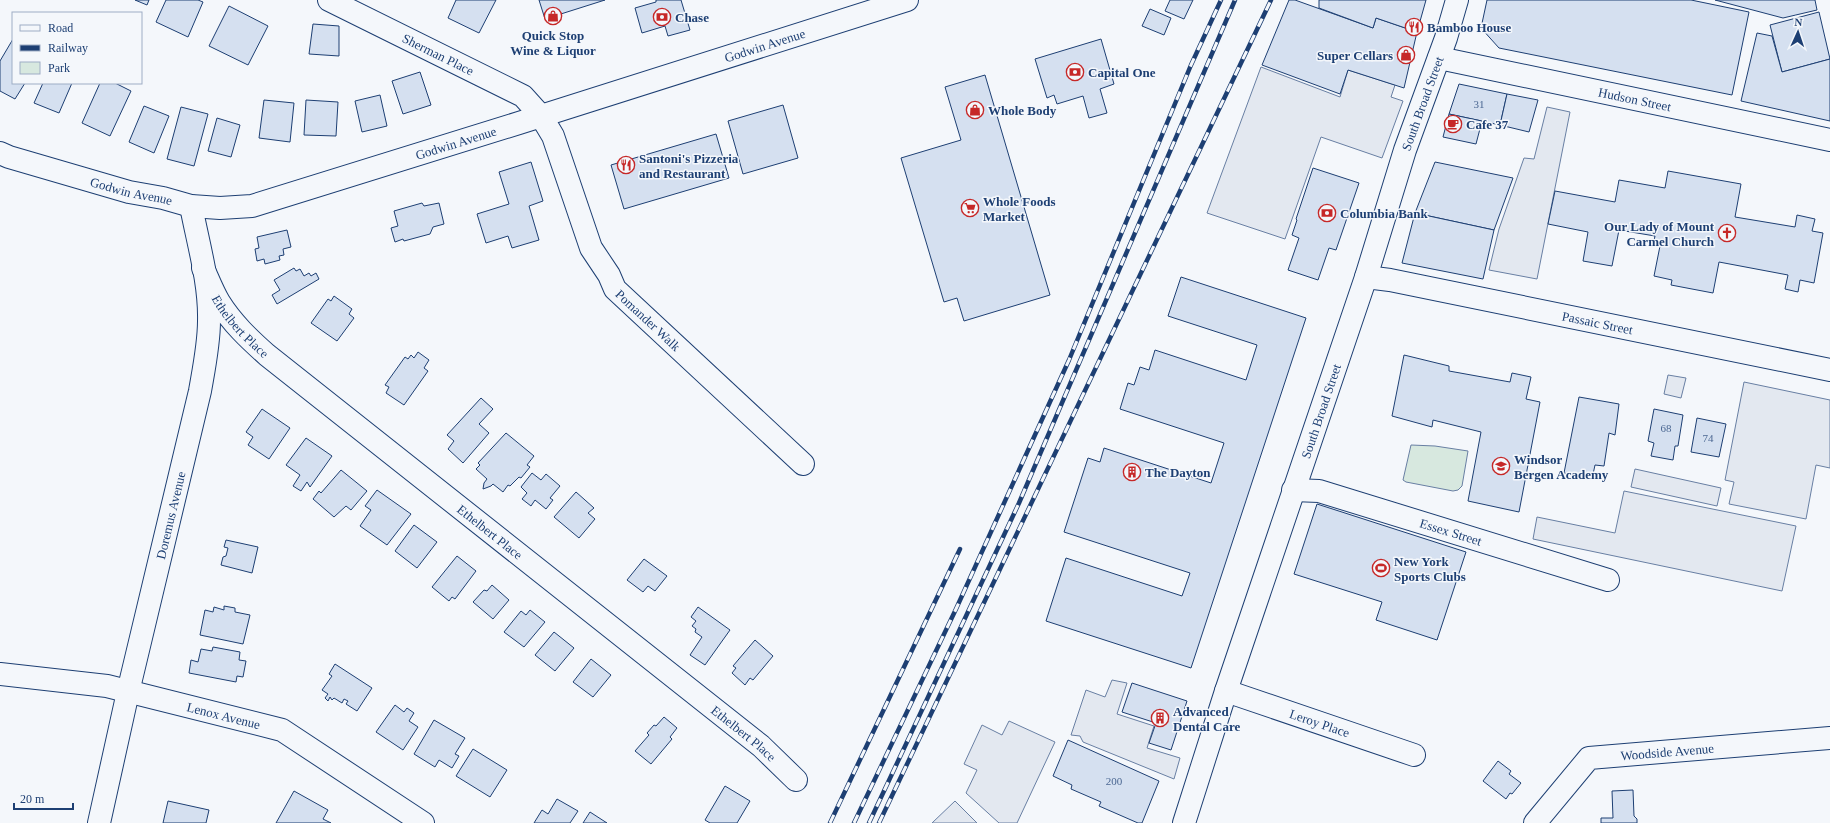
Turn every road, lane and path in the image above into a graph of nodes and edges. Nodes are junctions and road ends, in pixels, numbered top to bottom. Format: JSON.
{"nodes":[{"id":1,"x":329,"y":0,"type":"edge"},
{"id":2,"x":907,"y":0,"type":"edge"},
{"id":3,"x":1457,"y":0,"type":"edge"},
{"id":4,"x":1439,"y":58,"type":"junction"},
{"id":5,"x":541,"y":116,"type":"junction"},
{"id":6,"x":1830,"y":140,"type":"edge"},
{"id":7,"x":0,"y":153,"type":"edge"},
{"id":8,"x":190,"y":206,"type":"junction"},
{"id":9,"x":203,"y":268,"type":"junction"},
{"id":10,"x":1366,"y":277,"type":"junction"},
{"id":11,"x":1830,"y":370,"type":"edge"},
{"id":12,"x":803,"y":464,"type":"dead end"},
{"id":13,"x":1293,"y":490,"type":"junction"},
{"id":14,"x":1608,"y":580,"type":"dead end"},
{"id":15,"x":0,"y":674,"type":"edge"},
{"id":16,"x":1226,"y":691,"type":"junction"},
{"id":17,"x":128,"y":692,"type":"junction"},
{"id":18,"x":1830,"y":738,"type":"edge"},
{"id":19,"x":1414,"y":755,"type":"dead end"},
{"id":20,"x":796,"y":780,"type":"dead end"},
{"id":21,"x":99,"y":823,"type":"edge"},
{"id":22,"x":423,"y":823,"type":"edge"},
{"id":23,"x":1184,"y":823,"type":"edge"},
{"id":24,"x":1535,"y":823,"type":"edge"}],
"edges":[{"from":1,"to":5,"type":"street","name":"Sherman Place"},
{"from":2,"to":5,"type":"street","name":"Godwin Avenue"},
{"from":3,"to":4,"type":"street","name":"South Broad Street"},
{"from":4,"to":6,"type":"street","name":"Hudson Street"},
{"from":4,"to":10,"type":"street","name":"South Broad Street"},
{"from":5,"to":8,"type":"street","name":"Godwin Avenue"},
{"from":5,"to":12,"type":"street","name":"Pomander Walk"},
{"from":7,"to":8,"type":"street","name":"Godwin Avenue"},
{"from":8,"to":9,"type":"street","name":"Doremus Avenue"},
{"from":9,"to":17,"type":"street","name":"Doremus Avenue"},
{"from":9,"to":20,"type":"street","name":"Ethelbert Place"},
{"from":10,"to":11,"type":"street","name":"Passaic Street"},
{"from":10,"to":13,"type":"street","name":"South Broad Street"},
{"from":13,"to":14,"type":"street","name":"Essex Street"},
{"from":13,"to":16,"type":"street","name":"South Broad Street"},
{"from":15,"to":17,"type":"street","name":"Lenox Avenue"},
{"from":16,"to":19,"type":"street","name":"Leroy Place"},
{"from":16,"to":23,"type":"street","name":"South Broad Street"},
{"from":17,"to":21,"type":"street","name":"Doremus Avenue"},
{"from":17,"to":22,"type":"street","name":"Lenox Avenue"},
{"from":18,"to":24,"type":"street","name":"Woodside Avenue"}]}
